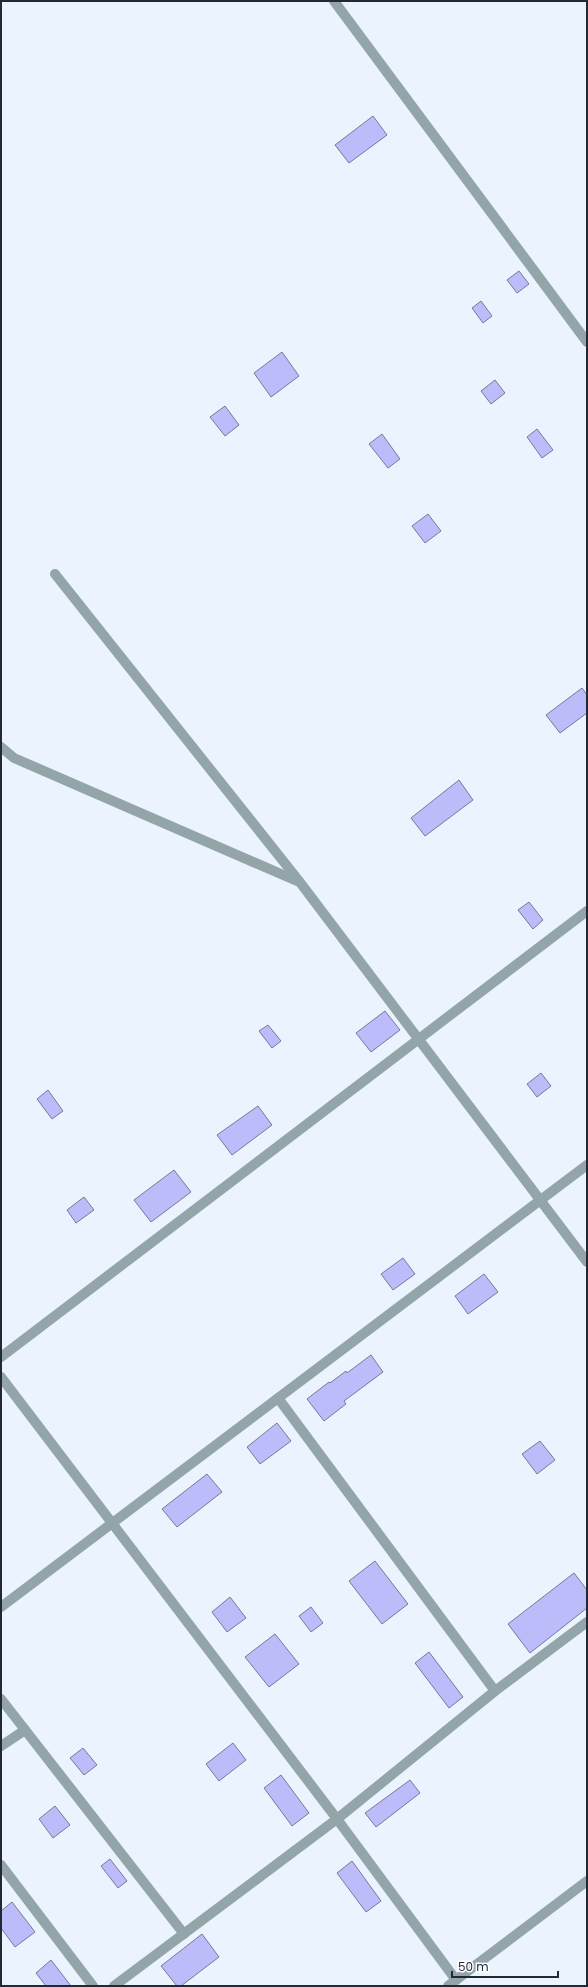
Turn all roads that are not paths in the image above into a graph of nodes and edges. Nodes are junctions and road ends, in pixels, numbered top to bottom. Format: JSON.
{"nodes":[{"id":1,"x":334,"y":1,"type":"edge"},
{"id":2,"x":587,"y":342,"type":"edge"},
{"id":3,"x":55,"y":574,"type":"dead end"},
{"id":4,"x":1,"y":747,"type":"edge"},
{"id":5,"x":299,"y":881,"type":"junction"},
{"id":6,"x":587,"y":911,"type":"edge"},
{"id":7,"x":418,"y":1038,"type":"junction"},
{"id":8,"x":587,"y":1165,"type":"edge"},
{"id":9,"x":540,"y":1200,"type":"junction"},
{"id":10,"x":587,"y":1262,"type":"edge"},
{"id":11,"x":1,"y":1358,"type":"edge"},
{"id":12,"x":1,"y":1377,"type":"edge"},
{"id":13,"x":278,"y":1398,"type":"junction"},
{"id":14,"x":112,"y":1524,"type":"junction"},
{"id":15,"x":1,"y":1607,"type":"edge"},
{"id":16,"x":587,"y":1622,"type":"edge"},
{"id":17,"x":496,"y":1691,"type":"junction"},
{"id":18,"x":1,"y":1699,"type":"edge"},
{"id":19,"x":25,"y":1730,"type":"junction"},
{"id":20,"x":1,"y":1746,"type":"edge"},
{"id":21,"x":337,"y":1819,"type":"junction"},
{"id":22,"x":1,"y":1865,"type":"edge"},
{"id":23,"x":587,"y":1881,"type":"edge"},
{"id":24,"x":184,"y":1934,"type":"junction"},
{"id":25,"x":452,"y":1983,"type":"edge"},
{"id":26,"x":93,"y":1986,"type":"edge"},
{"id":27,"x":114,"y":1986,"type":"edge"}],
"edges":[{"from":1,"to":2,"type":"street"},
{"from":3,"to":5,"type":"street"},
{"from":4,"to":5,"type":"street"},
{"from":5,"to":7,"type":"street"},
{"from":6,"to":7,"type":"street"},
{"from":7,"to":9,"type":"street"},
{"from":7,"to":11,"type":"street"},
{"from":8,"to":9,"type":"street"},
{"from":9,"to":10,"type":"street"},
{"from":9,"to":13,"type":"street"},
{"from":12,"to":14,"type":"street"},
{"from":13,"to":14,"type":"street"},
{"from":13,"to":17,"type":"street"},
{"from":14,"to":15,"type":"street"},
{"from":14,"to":21,"type":"street"},
{"from":16,"to":17,"type":"street"},
{"from":17,"to":21,"type":"street"},
{"from":18,"to":19,"type":"street"},
{"from":19,"to":20,"type":"street"},
{"from":19,"to":24,"type":"street"},
{"from":21,"to":24,"type":"street"},
{"from":21,"to":25,"type":"street"},
{"from":22,"to":26,"type":"street"},
{"from":23,"to":25,"type":"street"},
{"from":24,"to":27,"type":"street"}]}
